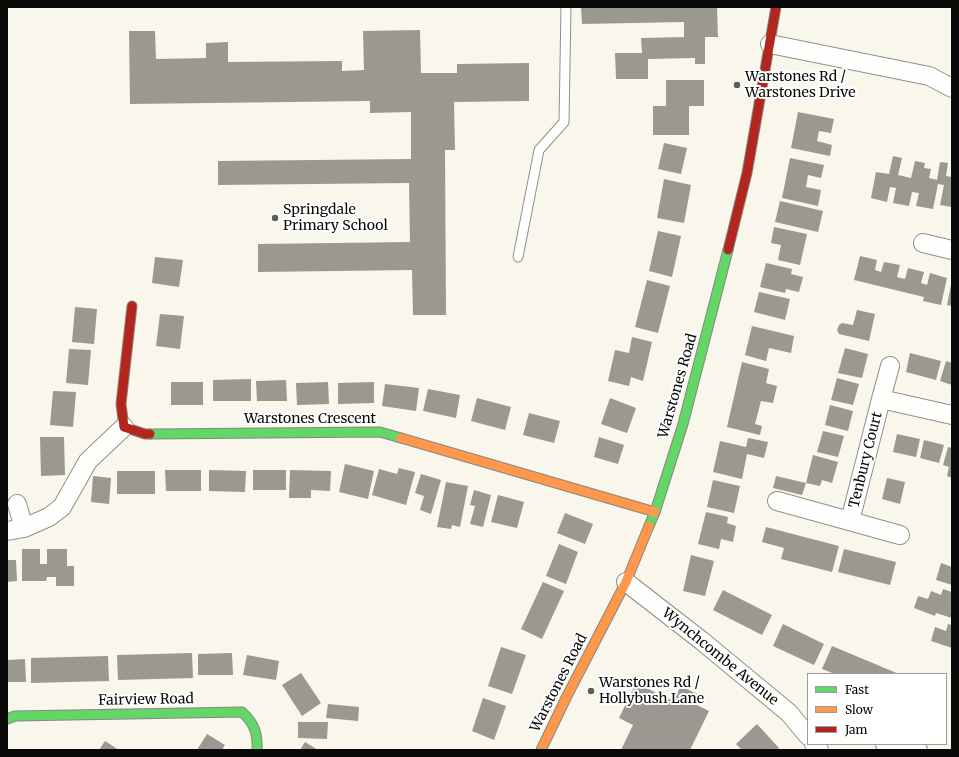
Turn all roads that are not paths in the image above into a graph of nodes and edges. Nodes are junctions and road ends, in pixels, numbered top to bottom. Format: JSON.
{"nodes":[{"id":1,"x":566,"y":7,"type":"edge"},
{"id":2,"x":776,"y":7,"type":"edge"},
{"id":3,"x":770,"y":44,"type":"junction"},
{"id":4,"x":952,"y":88,"type":"edge"},
{"id":5,"x":923,"y":243,"type":"dead end"},
{"id":6,"x":952,"y":250,"type":"edge"},
{"id":7,"x":518,"y":257,"type":"dead end"},
{"id":8,"x":132,"y":306,"type":"dead end"},
{"id":9,"x":890,"y":366,"type":"dead end"},
{"id":10,"x":881,"y":399,"type":"junction"},
{"id":11,"x":952,"y":415,"type":"edge"},
{"id":12,"x":124,"y":427,"type":"junction"},
{"id":13,"x":777,"y":501,"type":"dead end"},
{"id":14,"x":17,"y":504,"type":"dead end"},
{"id":15,"x":655,"y":512,"type":"junction"},
{"id":16,"x":850,"y":521,"type":"junction"},
{"id":17,"x":15,"y":530,"type":"edge"},
{"id":18,"x":900,"y":535,"type":"dead end"},
{"id":19,"x":626,"y":582,"type":"junction"},
{"id":20,"x":789,"y":713,"type":"junction"},
{"id":21,"x":7,"y":719,"type":"edge"},
{"id":22,"x":807,"y":719,"type":"edge"},
{"id":23,"x":807,"y":735,"type":"edge"},
{"id":24,"x":886,"y":746,"type":"edge"},
{"id":25,"x":257,"y":750,"type":"edge"},
{"id":26,"x":541,"y":750,"type":"edge"},
{"id":27,"x":918,"y":750,"type":"edge"}],
"edges":[{"from":1,"to":7,"type":"lane"},
{"from":2,"to":3,"type":"street","name":"Warstones Road"},
{"from":3,"to":4,"type":"street"},
{"from":3,"to":15,"type":"street","name":"Warstones Road"},
{"from":5,"to":6,"type":"street"},
{"from":8,"to":12,"type":"street"},
{"from":9,"to":10,"type":"street","name":"Tenbury Court"},
{"from":10,"to":11,"type":"street","name":"Tenbury Court"},
{"from":10,"to":16,"type":"street","name":"Tenbury Court"},
{"from":12,"to":15,"type":"street","name":"Warstones Crescent"},
{"from":12,"to":17,"type":"street"},
{"from":13,"to":16,"type":"street","name":"Tenbury Court"},
{"from":14,"to":17,"type":"street"},
{"from":15,"to":19,"type":"street","name":"Warstones Road"},
{"from":16,"to":18,"type":"street","name":"Tenbury Court"},
{"from":19,"to":20,"type":"street","name":"Wynchcombe Avenue"},
{"from":19,"to":26,"type":"street","name":"Warstones Road"},
{"from":20,"to":22,"type":"street"},
{"from":20,"to":23,"type":"street","name":"Wynchcombe Avenue"},
{"from":21,"to":25,"type":"street","name":"Fairview Road"},
{"from":24,"to":27,"type":"street"}]}
